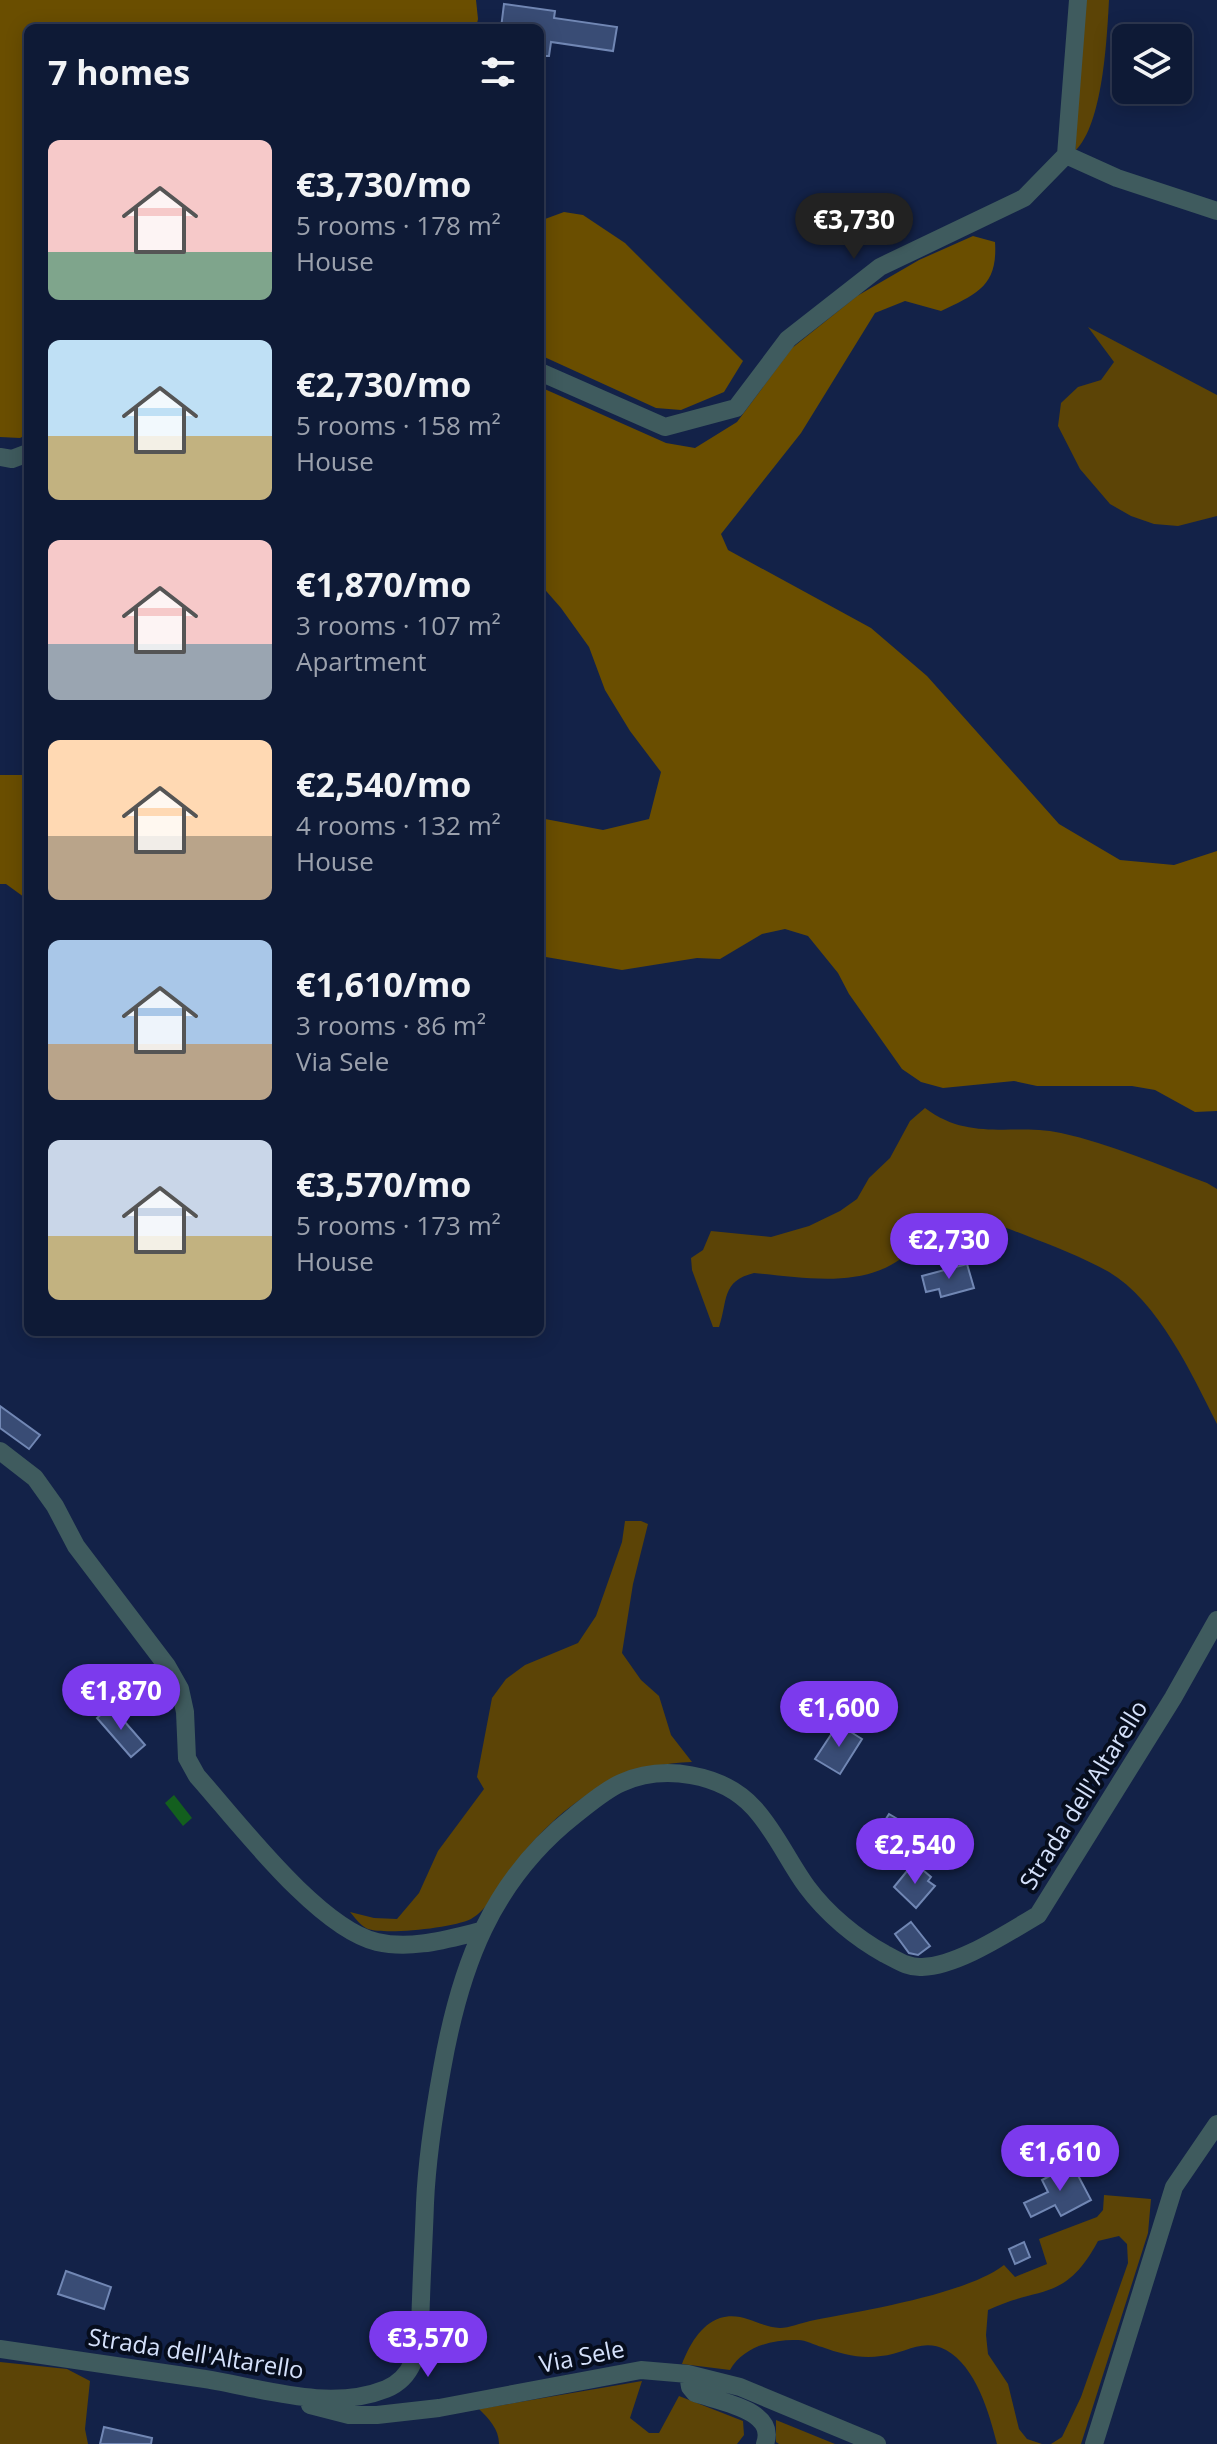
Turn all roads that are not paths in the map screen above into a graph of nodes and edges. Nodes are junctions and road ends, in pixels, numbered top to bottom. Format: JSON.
{"nodes":[{"id":1,"x":1078,"y":0,"type":"edge"},
{"id":2,"x":1066,"y":155,"type":"junction"},
{"id":3,"x":1217,"y":211,"type":"edge"},
{"id":4,"x":544,"y":374,"type":"edge"},
{"id":5,"x":24,"y":454,"type":"edge"},
{"id":6,"x":0,"y":457,"type":"edge"},
{"id":7,"x":0,"y":1451,"type":"edge"},
{"id":8,"x":1217,"y":1620,"type":"edge"},
{"id":9,"x":481,"y":1931,"type":"junction"},
{"id":10,"x":1217,"y":2124,"type":"edge"},
{"id":11,"x":0,"y":2349,"type":"edge"},
{"id":12,"x":688,"y":2374,"type":"junction"},
{"id":13,"x":289,"y":2395,"type":"junction"},
{"id":14,"x":765,"y":2444,"type":"edge"},
{"id":15,"x":877,"y":2444,"type":"edge"},
{"id":16,"x":1094,"y":2444,"type":"edge"}],
"edges":[{"from":1,"to":2,"type":"street"},
{"from":2,"to":3,"type":"street"},
{"from":2,"to":4,"type":"street"},
{"from":5,"to":6,"type":"street"},
{"from":7,"to":9,"type":"street"},
{"from":8,"to":9,"type":"street","name":"Strada dell'Altarello"},
{"from":9,"to":13,"type":"street","name":"Strada dell'Altarello"},
{"from":10,"to":16,"type":"street"},
{"from":11,"to":13,"type":"street","name":"Strada dell'Altarello"},
{"from":12,"to":13,"type":"street","name":"Via Sele"},
{"from":12,"to":14,"type":"street"},
{"from":12,"to":15,"type":"street","name":"Via Sele"}]}
